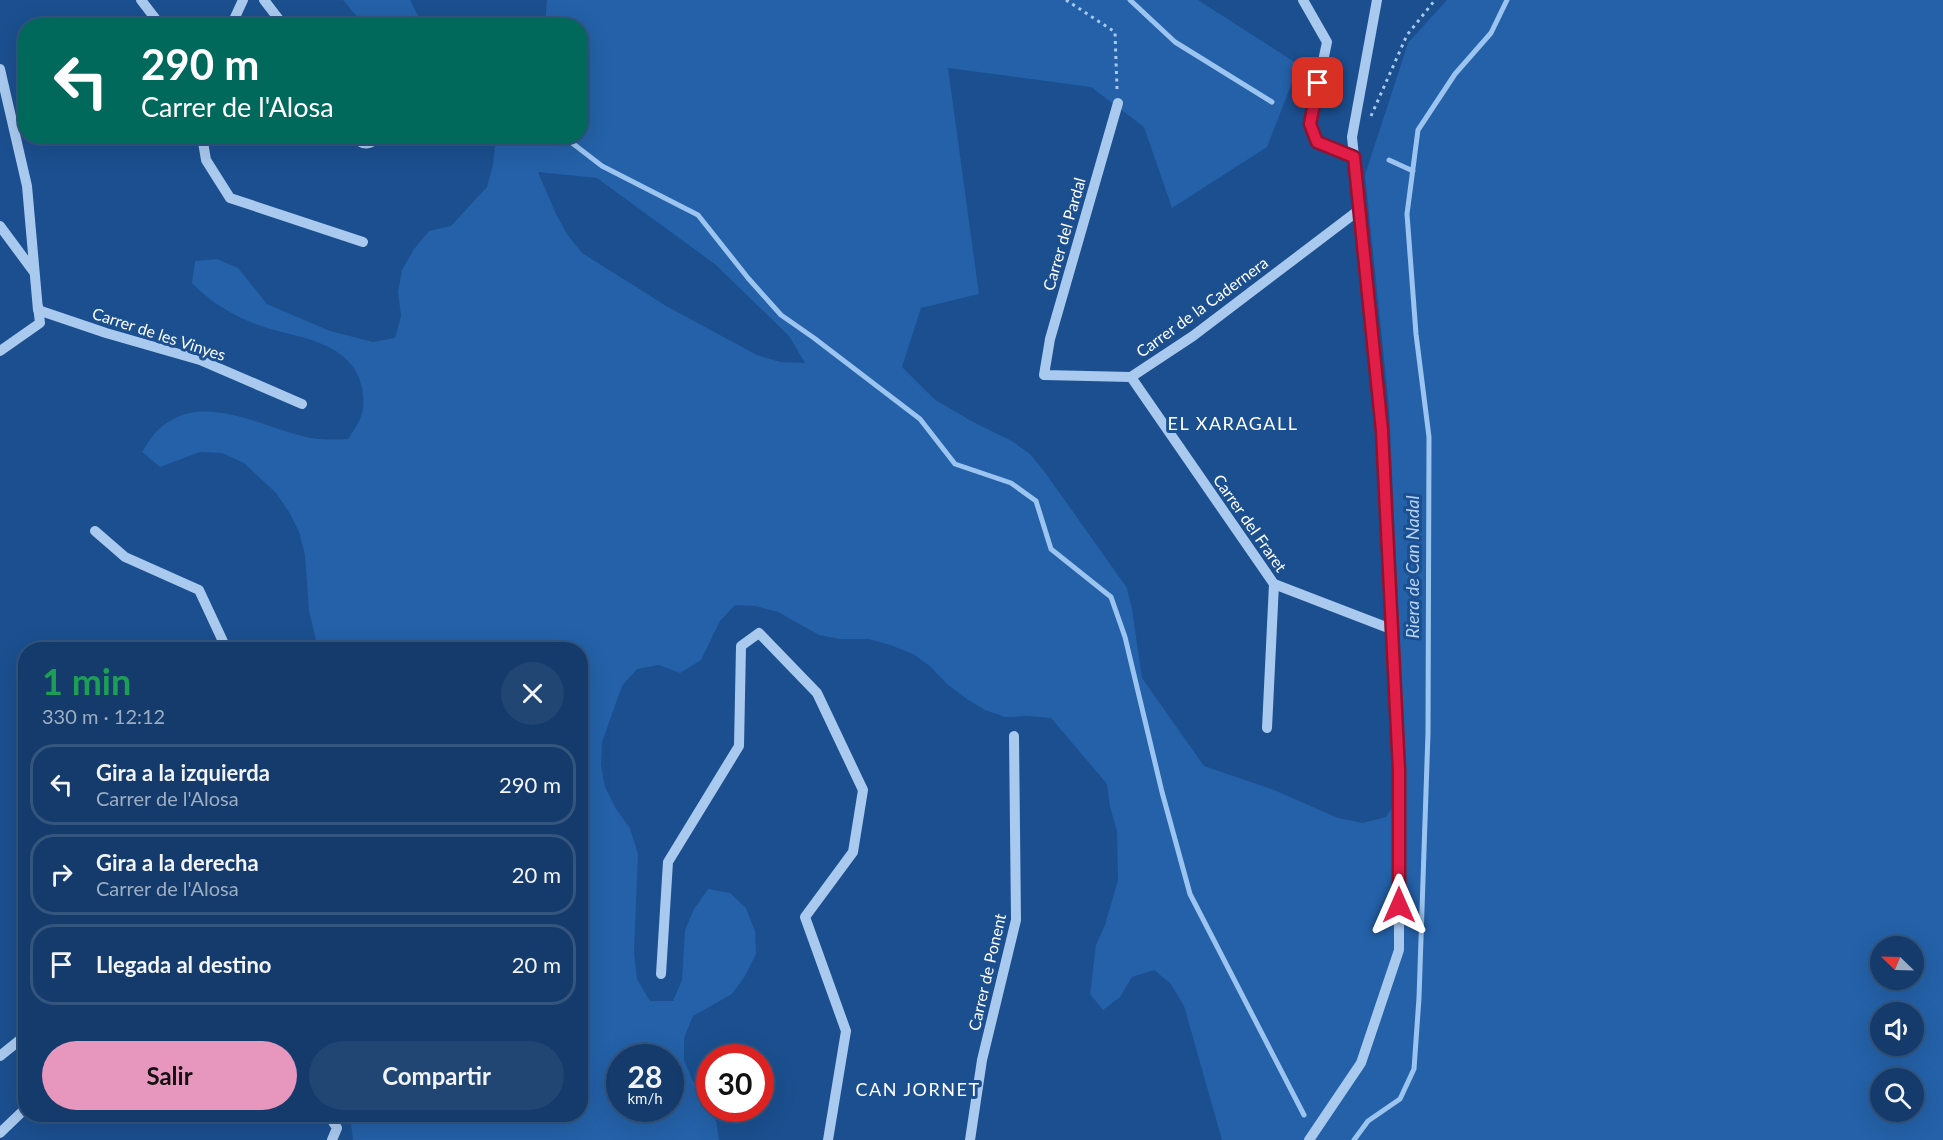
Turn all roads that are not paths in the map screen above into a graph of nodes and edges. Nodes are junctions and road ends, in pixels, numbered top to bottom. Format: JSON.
{"nodes":[{"id":1,"x":141,"y":0,"type":"edge"},
{"id":2,"x":243,"y":0,"type":"edge"},
{"id":3,"x":264,"y":0,"type":"edge"},
{"id":4,"x":1302,"y":0,"type":"edge"},
{"id":5,"x":1377,"y":0,"type":"edge"},
{"id":6,"x":155,"y":18,"type":"edge"},
{"id":7,"x":235,"y":18,"type":"edge"},
{"id":8,"x":278,"y":18,"type":"edge"},
{"id":9,"x":0,"y":69,"type":"edge"},
{"id":10,"x":1118,"y":103,"type":"road end"},
{"id":11,"x":203,"y":144,"type":"edge"},
{"id":12,"x":1354,"y":157,"type":"junction"},
{"id":13,"x":1359,"y":210,"type":"junction"},
{"id":14,"x":0,"y":226,"type":"edge"},
{"id":15,"x":363,"y":242,"type":"dead end"},
{"id":16,"x":38,"y":310,"type":"junction"},
{"id":17,"x":0,"y":351,"type":"edge"},
{"id":18,"x":1044,"y":375,"type":"joint"},
{"id":19,"x":1131,"y":377,"type":"junction"},
{"id":20,"x":302,"y":404,"type":"dead end"},
{"id":21,"x":95,"y":531,"type":"dead end"},
{"id":22,"x":1274,"y":584,"type":"junction"},
{"id":23,"x":1391,"y":629,"type":"junction"},
{"id":24,"x":223,"y":642,"type":"edge"},
{"id":25,"x":1267,"y":729,"type":"dead end"},
{"id":26,"x":1014,"y":736,"type":"dead end"},
{"id":27,"x":661,"y":974,"type":"dead end"},
{"id":28,"x":18,"y":1041,"type":"edge"},
{"id":29,"x":0,"y":1056,"type":"edge"},
{"id":30,"x":18,"y":1116,"type":"edge"},
{"id":31,"x":333,"y":1122,"type":"edge"},
{"id":32,"x":0,"y":1133,"type":"edge"},
{"id":33,"x":332,"y":1140,"type":"edge"},
{"id":34,"x":828,"y":1140,"type":"edge"},
{"id":35,"x":970,"y":1140,"type":"edge"},
{"id":36,"x":1309,"y":1140,"type":"edge"}],
"edges":[{"from":1,"to":6,"type":"street"},
{"from":2,"to":7,"type":"street"},
{"from":3,"to":8,"type":"street"},
{"from":4,"to":12,"type":"street"},
{"from":5,"to":12,"type":"street"},
{"from":9,"to":16,"type":"street"},
{"from":10,"to":18,"type":"street","name":"Carrer del Pardal"},
{"from":11,"to":15,"type":"street"},
{"from":12,"to":13,"type":"street"},
{"from":13,"to":19,"type":"street","name":"Carrer de la Cadernera"},
{"from":13,"to":23,"type":"street"},
{"from":14,"to":16,"type":"street"},
{"from":16,"to":17,"type":"street"},
{"from":16,"to":20,"type":"street","name":"Carrer de les Vinyes"},
{"from":18,"to":19,"type":"street","name":"Carrer de la Cadernera"},
{"from":19,"to":22,"type":"street","name":"Carrer del Fraret"},
{"from":21,"to":24,"type":"street"},
{"from":22,"to":23,"type":"street","name":"Carrer del Fraret"},
{"from":22,"to":25,"type":"street"},
{"from":23,"to":36,"type":"street"},
{"from":26,"to":35,"type":"street","name":"Carrer de Ponent"},
{"from":27,"to":34,"type":"street"},
{"from":28,"to":29,"type":"street"},
{"from":30,"to":32,"type":"street"},
{"from":31,"to":33,"type":"street"}]}
